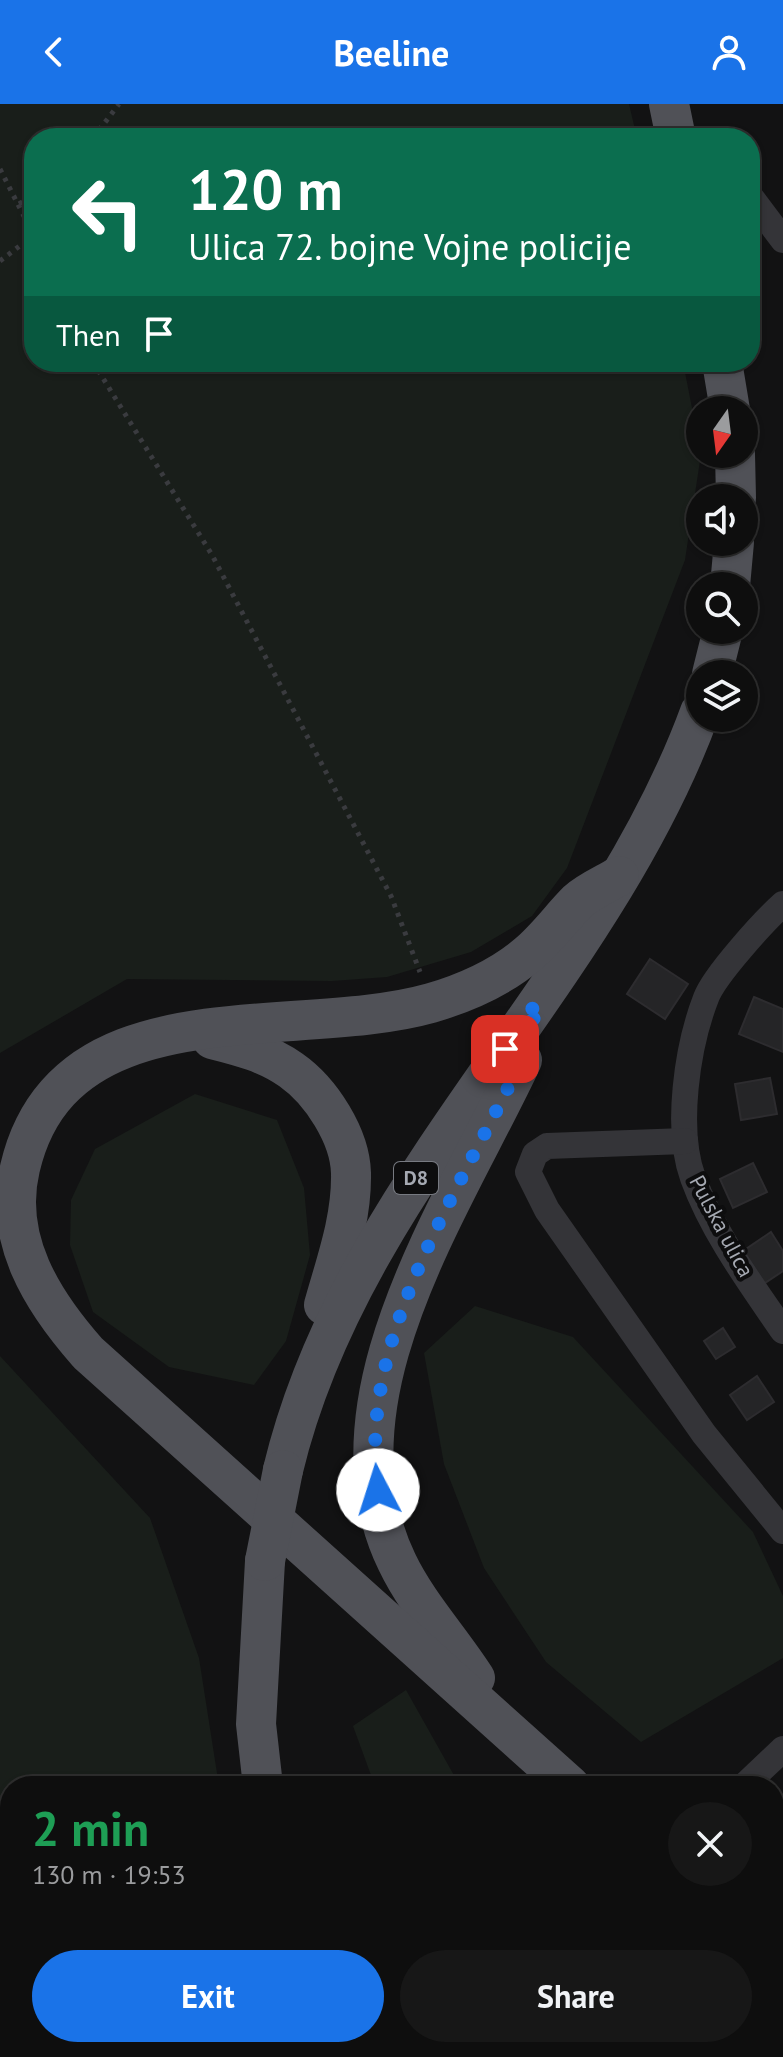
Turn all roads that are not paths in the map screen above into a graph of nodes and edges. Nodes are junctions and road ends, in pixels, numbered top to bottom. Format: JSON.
{"nodes":[{"id":1,"x":669,"y":104,"type":"edge"},
{"id":2,"x":674,"y":128,"type":"edge"},
{"id":3,"x":760,"y":209,"type":"edge"},
{"id":4,"x":783,"y":240,"type":"edge"},
{"id":5,"x":724,"y":372,"type":"edge"},
{"id":6,"x":728,"y":396,"type":"edge"},
{"id":7,"x":692,"y":732,"type":"edge"},
{"id":8,"x":619,"y":876,"type":"junction"},
{"id":9,"x":783,"y":904,"type":"edge"},
{"id":10,"x":537,"y":1002,"type":"junction"},
{"id":11,"x":185,"y":1032,"type":"junction"},
{"id":12,"x":685,"y":1141,"type":"junction"},
{"id":13,"x":783,"y":1331,"type":"edge"},
{"id":14,"x":314,"y":1366,"type":"junction"},
{"id":15,"x":783,"y":1531,"type":"edge"},
{"id":16,"x":511,"y":1731,"type":"junction"},
{"id":17,"x":783,"y":1749,"type":"edge"},
{"id":18,"x":262,"y":1776,"type":"edge"},
{"id":19,"x":559,"y":1776,"type":"edge"},
{"id":20,"x":755,"y":1776,"type":"edge"}],
"edges":[{"from":1,"to":2,"type":"main road"},
{"from":3,"to":4,"type":"street"},
{"from":5,"to":6,"type":"main road"},
{"from":7,"to":8,"type":"main road","number":"D8"},
{"from":8,"to":10,"type":"main road","number":"D8"},
{"from":8,"to":11,"type":"main road"},
{"from":9,"to":12,"type":"street","name":"Pulska ulica"},
{"from":10,"to":14,"type":"main road","number":"D8"},
{"from":10,"to":16,"type":"main road"},
{"from":11,"to":14,"type":"main road"},
{"from":11,"to":16,"type":"main road"},
{"from":12,"to":13,"type":"street","name":"Pulska ulica"},
{"from":12,"to":15,"type":"street"},
{"from":14,"to":18,"type":"main road","number":"D8","bridge":true},
{"from":16,"to":19,"type":"main road"},
{"from":17,"to":20,"type":"street"}]}
